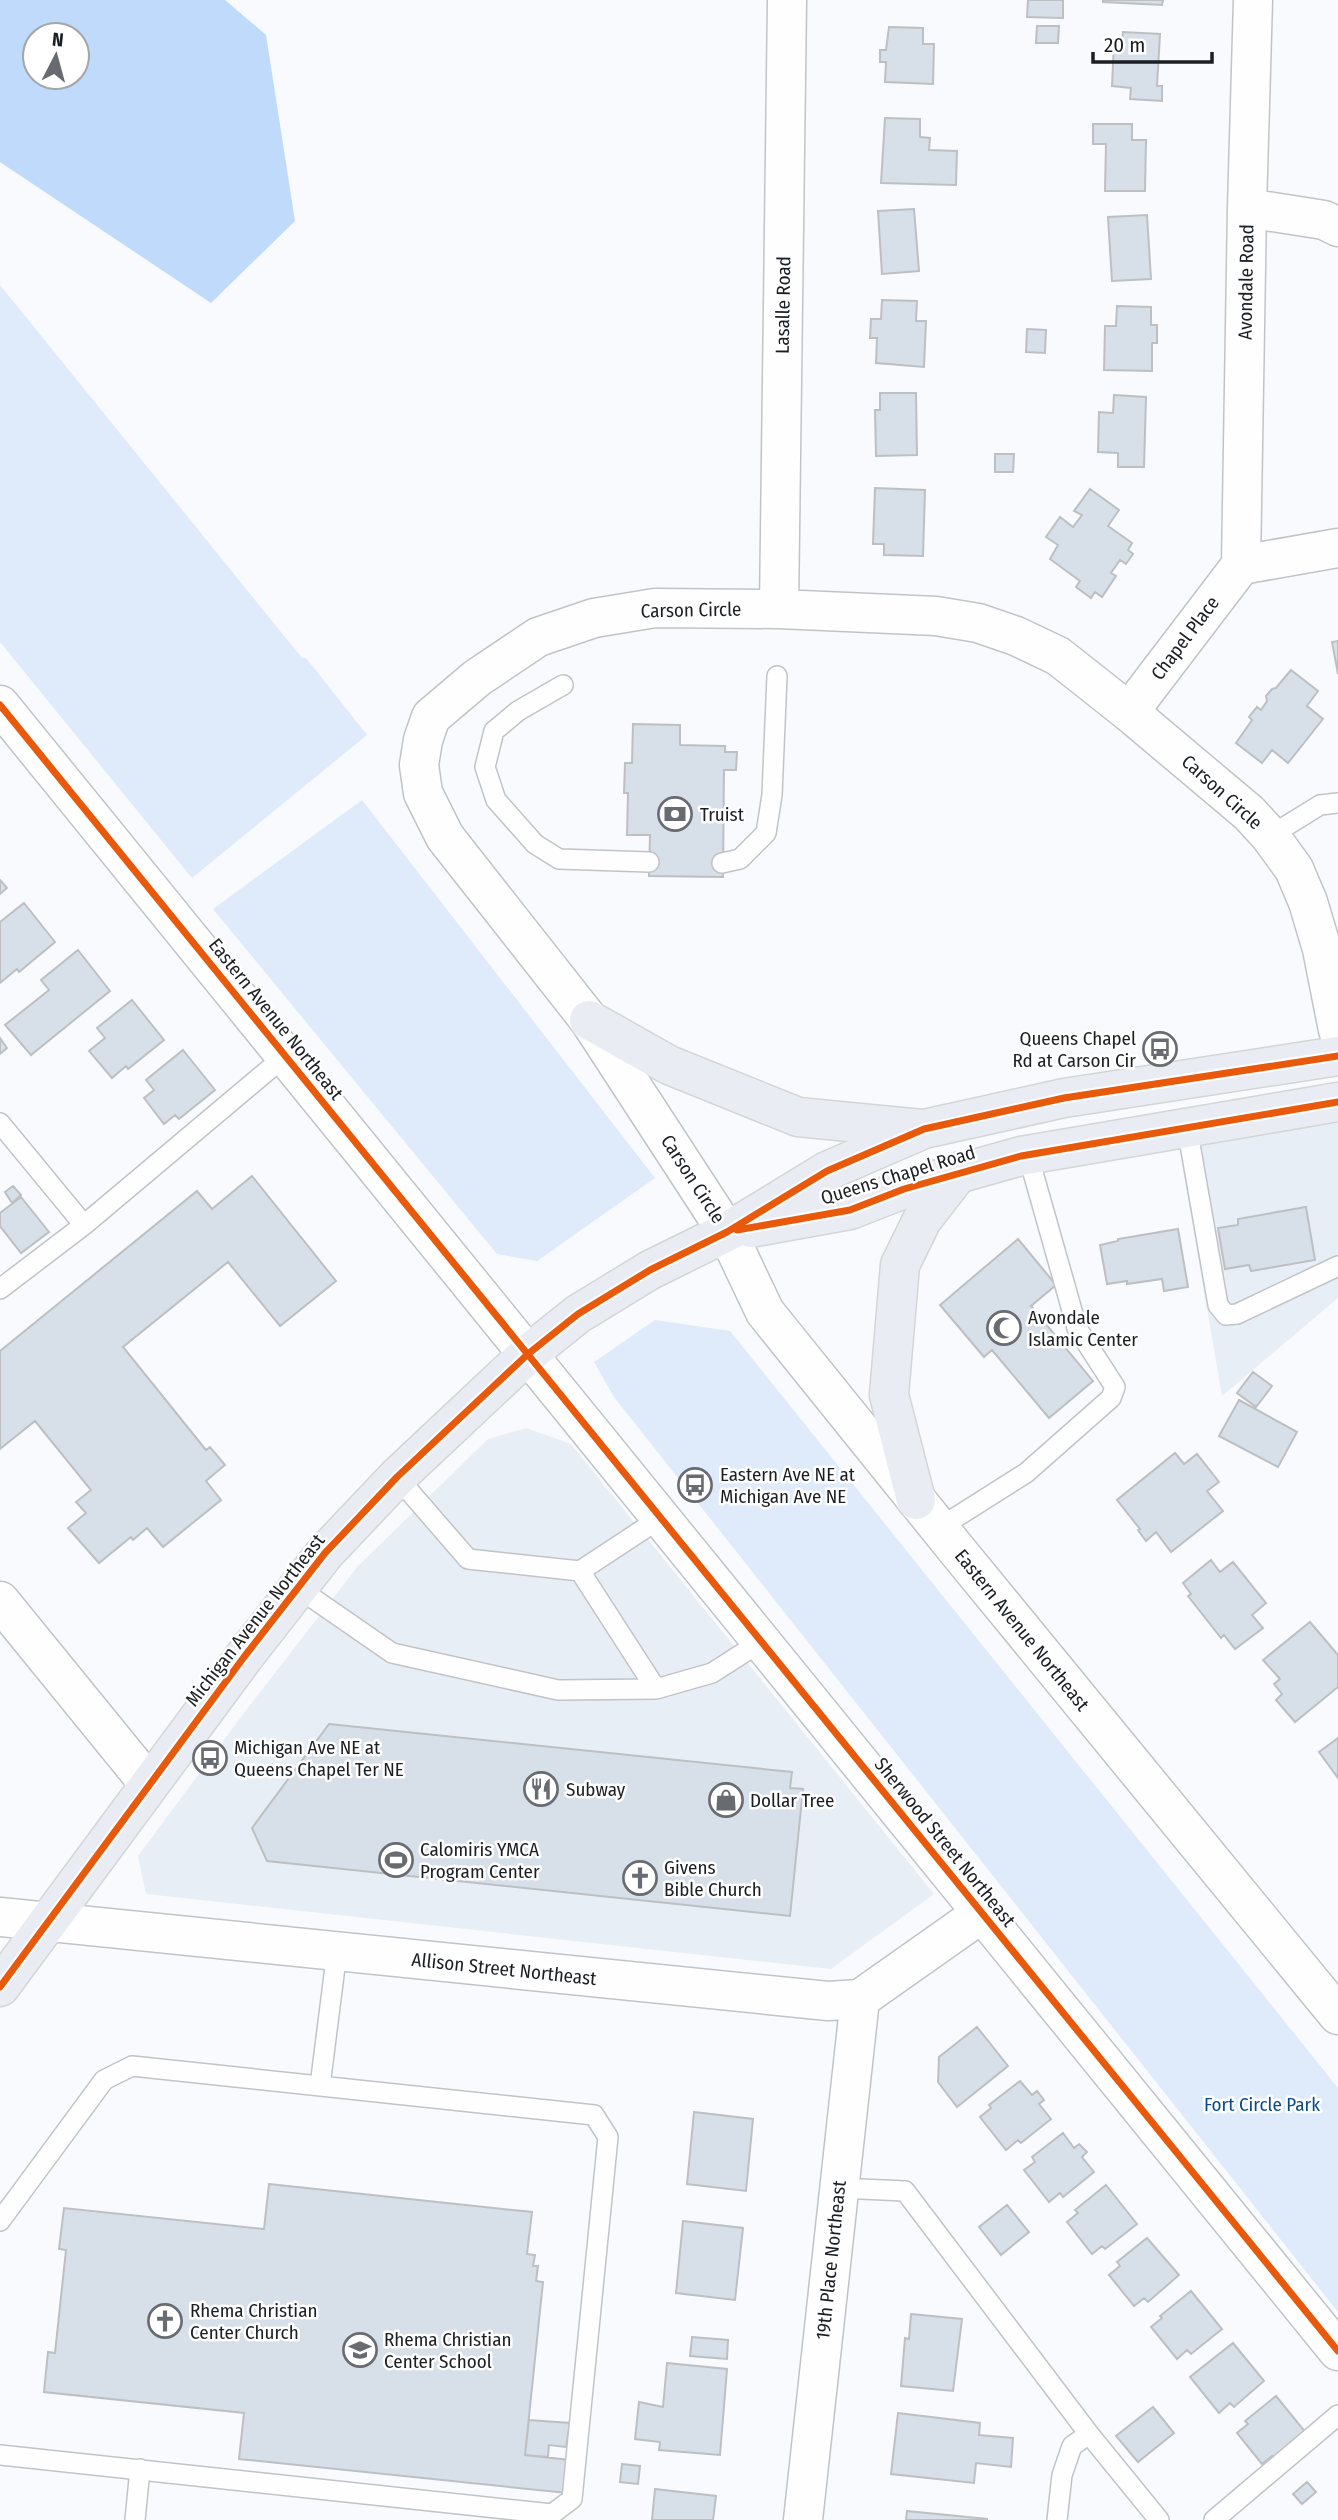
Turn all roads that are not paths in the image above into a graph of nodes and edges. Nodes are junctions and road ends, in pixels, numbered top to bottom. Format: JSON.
{"nodes":[{"id":1,"x":787,"y":0,"type":"edge"},
{"id":2,"x":1253,"y":0,"type":"edge"},
{"id":3,"x":1247,"y":208,"type":"junction"},
{"id":4,"x":1338,"y":227,"type":"edge"},
{"id":5,"x":1338,"y":548,"type":"edge"},
{"id":6,"x":1241,"y":565,"type":"junction"},
{"id":7,"x":779,"y":609,"type":"junction"},
{"id":8,"x":777,"y":676,"type":"dead end"},
{"id":9,"x":563,"y":685,"type":"dead end"},
{"id":10,"x":0,"y":705,"type":"edge"},
{"id":11,"x":1129,"y":712,"type":"junction"},
{"id":12,"x":1338,"y":803,"type":"edge"},
{"id":13,"x":1269,"y":835,"type":"junction"},
{"id":14,"x":649,"y":862,"type":"dead end"},
{"id":15,"x":723,"y":863,"type":"dead end"},
{"id":16,"x":589,"y":1020,"type":"junction"},
{"id":17,"x":1338,"y":1030,"type":"edge"},
{"id":18,"x":285,"y":1056,"type":"junction"},
{"id":19,"x":1338,"y":1056,"type":"edge"},
{"id":20,"x":1338,"y":1102,"type":"edge"},
{"id":21,"x":0,"y":1123,"type":"edge"},
{"id":22,"x":1187,"y":1127,"type":"junction"},
{"id":23,"x":924,"y":1129,"type":"junction"},
{"id":24,"x":1028,"y":1155,"type":"junction"},
{"id":25,"x":960,"y":1171,"type":"junction"},
{"id":26,"x":84,"y":1226,"type":"junction"},
{"id":27,"x":727,"y":1232,"type":"junction"},
{"id":28,"x":1338,"y":1266,"type":"edge"},
{"id":29,"x":0,"y":1289,"type":"edge"},
{"id":30,"x":528,"y":1354,"type":"junction"},
{"id":31,"x":397,"y":1477,"type":"junction"},
{"id":32,"x":927,"y":1514,"type":"junction"},
{"id":33,"x":662,"y":1517,"type":"junction"},
{"id":34,"x":580,"y":1571,"type":"junction"},
{"id":35,"x":298,"y":1588,"type":"junction"},
{"id":36,"x":0,"y":1601,"type":"edge"},
{"id":37,"x":762,"y":1641,"type":"junction"},
{"id":38,"x":656,"y":1689,"type":"junction"},
{"id":39,"x":149,"y":1784,"type":"junction"},
{"id":40,"x":982,"y":1913,"type":"junction"},
{"id":41,"x":0,"y":1917,"type":"edge"},
{"id":42,"x":48,"y":1922,"type":"junction"},
{"id":43,"x":337,"y":1951,"type":"junction"},
{"id":44,"x":0,"y":1987,"type":"edge"},
{"id":45,"x":860,"y":1999,"type":"junction"},
{"id":46,"x":1338,"y":2015,"type":"edge"},
{"id":47,"x":320,"y":2086,"type":"junction"},
{"id":48,"x":839,"y":2188,"type":"junction"},
{"id":49,"x":0,"y":2221,"type":"edge"},
{"id":50,"x":1338,"y":2351,"type":"edge"},
{"id":51,"x":1338,"y":2415,"type":"edge"},
{"id":52,"x":1088,"y":2434,"type":"junction"},
{"id":53,"x":0,"y":2455,"type":"edge"},
{"id":54,"x":140,"y":2469,"type":"junction"},
{"id":55,"x":135,"y":2520,"type":"edge"},
{"id":56,"x":803,"y":2520,"type":"edge"},
{"id":57,"x":1057,"y":2520,"type":"edge"},
{"id":58,"x":1159,"y":2520,"type":"edge"},
{"id":59,"x":1214,"y":2520,"type":"edge"}],
"edges":[{"from":1,"to":7,"type":"street","name":"Lasalle Road"},
{"from":2,"to":3,"type":"street","name":"Avondale Road"},
{"from":3,"to":4,"type":"street"},
{"from":3,"to":6,"type":"street","name":"Avondale Road"},
{"from":5,"to":6,"type":"street"},
{"from":6,"to":11,"type":"street","name":"Chapel Place"},
{"from":7,"to":11,"type":"street","name":"Carson Circle"},
{"from":7,"to":16,"type":"street","name":"Carson Circle"},
{"from":8,"to":15,"type":"lane"},
{"from":9,"to":14,"type":"lane"},
{"from":10,"to":18,"type":"street","name":"Eastern Avenue Northeast"},
{"from":11,"to":13,"type":"street","name":"Carson Circle"},
{"from":12,"to":13,"type":"lane"},
{"from":13,"to":17,"type":"street","name":"Carson Circle"},
{"from":16,"to":23,"type":"main road"},
{"from":16,"to":27,"type":"street","name":"Carson Circle"},
{"from":18,"to":26,"type":"lane"},
{"from":18,"to":30,"type":"street","name":"Eastern Avenue Northeast"},
{"from":19,"to":23,"type":"main road","name":"Queens Chapel Road"},
{"from":20,"to":22,"type":"main road","name":"Queens Chapel Road"},
{"from":21,"to":26,"type":"lane"},
{"from":22,"to":24,"type":"main road","name":"Queens Chapel Road"},
{"from":22,"to":28,"type":"lane"},
{"from":23,"to":27,"type":"main road","name":"Queens Chapel Road"},
{"from":24,"to":25,"type":"main road","name":"Queens Chapel Road"},
{"from":24,"to":32,"type":"lane"},
{"from":25,"to":27,"type":"main road","name":"Queens Chapel Road"},
{"from":25,"to":32,"type":"main road"},
{"from":26,"to":29,"type":"lane"},
{"from":27,"to":30,"type":"main road","name":"Michigan Avenue Northeast"},
{"from":27,"to":32,"type":"street","name":"Eastern Avenue Northeast"},
{"from":30,"to":31,"type":"main road","name":"Michigan Avenue Northeast"},
{"from":30,"to":33,"type":"street","name":"Sherwood Street Northeast"},
{"from":31,"to":34,"type":"lane"},
{"from":31,"to":35,"type":"main road","name":"Michigan Avenue Northeast"},
{"from":32,"to":46,"type":"street","name":"Eastern Avenue Northeast"},
{"from":33,"to":34,"type":"lane"},
{"from":33,"to":37,"type":"street","name":"Sherwood Street Northeast"},
{"from":34,"to":38,"type":"lane"},
{"from":35,"to":38,"type":"lane"},
{"from":35,"to":39,"type":"main road","name":"Michigan Avenue Northeast"},
{"from":36,"to":39,"type":"street"},
{"from":37,"to":38,"type":"lane"},
{"from":37,"to":40,"type":"street","name":"Sherwood Street Northeast"},
{"from":39,"to":42,"type":"main road","name":"Michigan Avenue Northeast"},
{"from":40,"to":45,"type":"street"},
{"from":40,"to":50,"type":"street","name":"Sherwood Street Northeast"},
{"from":41,"to":42,"type":"street","name":"Allison Street Northeast"},
{"from":42,"to":43,"type":"street","name":"Allison Street Northeast"},
{"from":42,"to":44,"type":"main road","name":"Michigan Avenue Northeast"},
{"from":43,"to":45,"type":"street","name":"Allison Street Northeast"},
{"from":43,"to":47,"type":"lane"},
{"from":45,"to":48,"type":"street","name":"19th Place Northeast"},
{"from":47,"to":49,"type":"lane"},
{"from":47,"to":54,"type":"lane"},
{"from":48,"to":52,"type":"lane"},
{"from":48,"to":56,"type":"street","name":"19th Place Northeast"},
{"from":51,"to":59,"type":"lane"},
{"from":52,"to":57,"type":"lane"},
{"from":52,"to":58,"type":"lane"},
{"from":53,"to":54,"type":"lane"},
{"from":54,"to":55,"type":"lane"}]}
